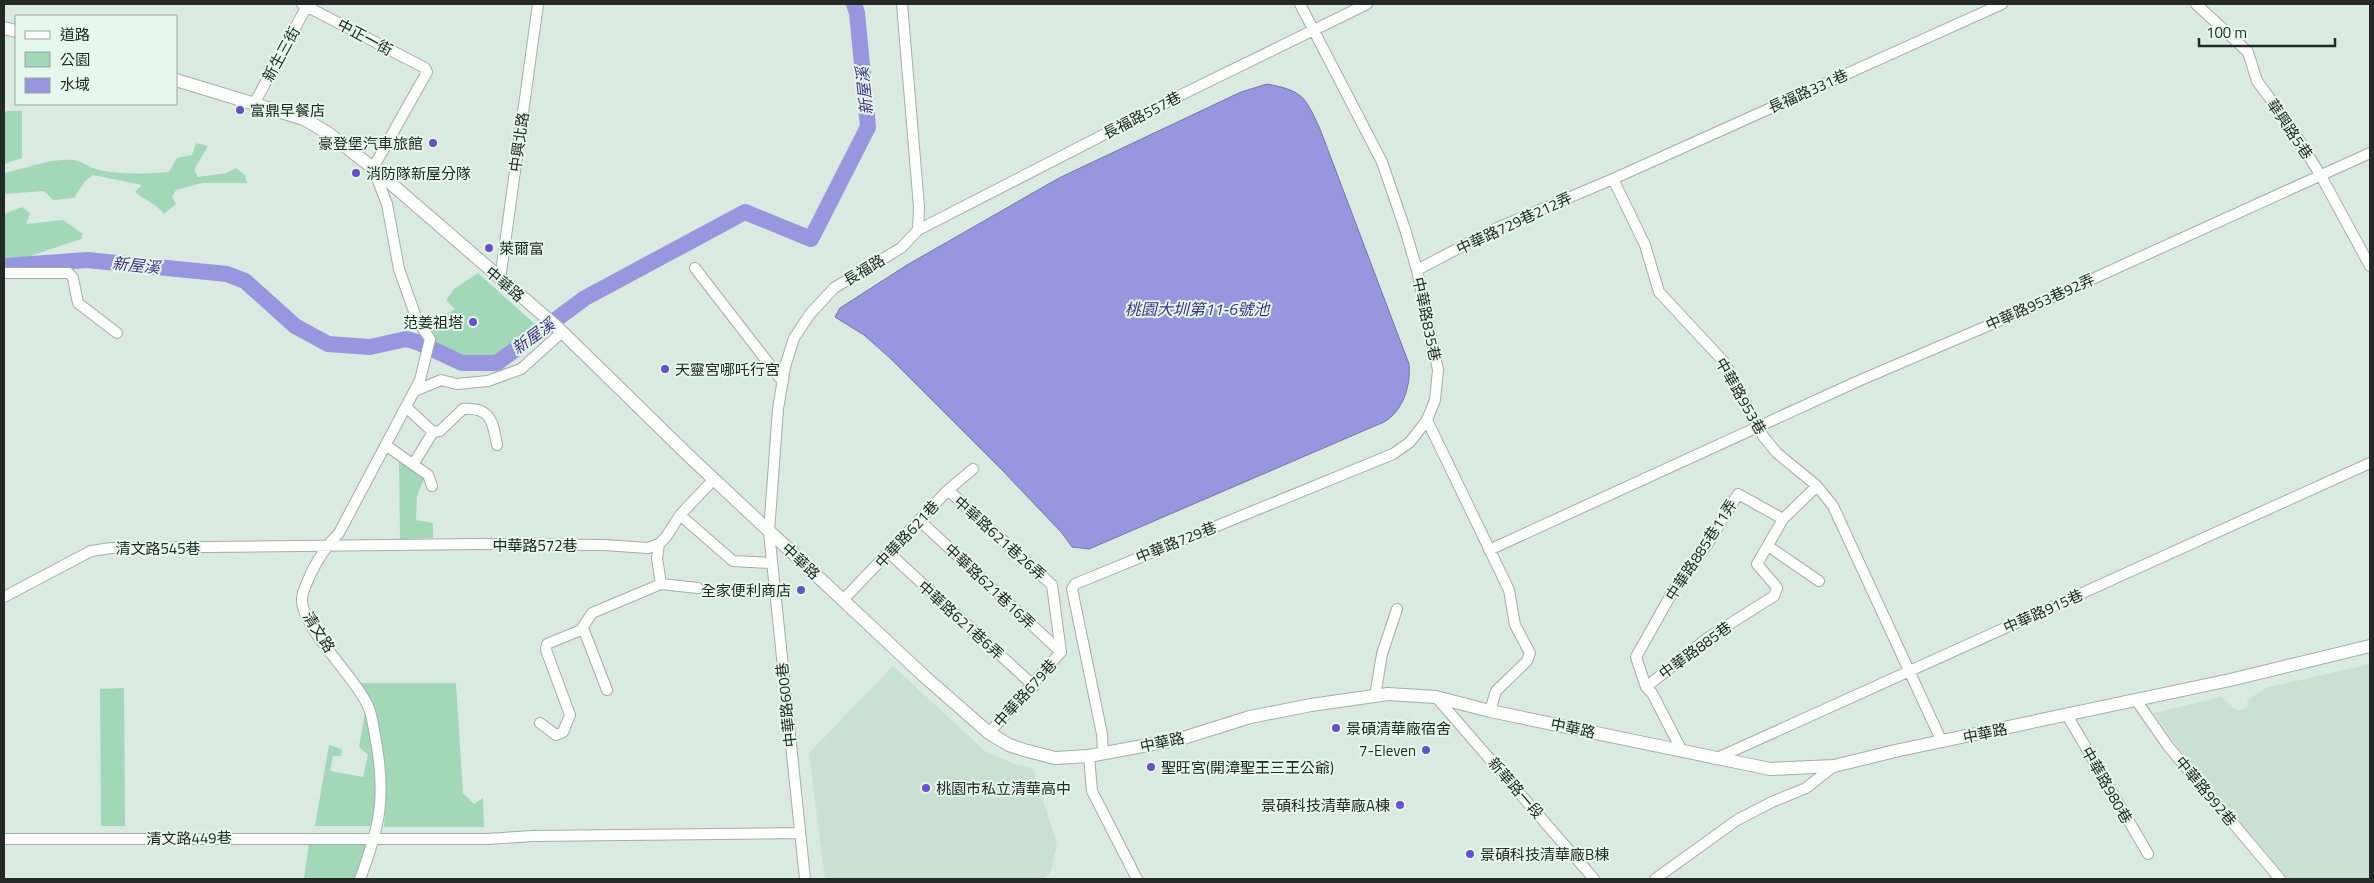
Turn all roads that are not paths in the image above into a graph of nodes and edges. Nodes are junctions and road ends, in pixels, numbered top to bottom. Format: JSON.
{"nodes":[{"id":1,"x":538,"y":4,"type":"edge"},
{"id":2,"x":902,"y":4,"type":"edge"},
{"id":3,"x":1300,"y":4,"type":"edge"},
{"id":4,"x":1367,"y":4,"type":"edge"},
{"id":5,"x":2002,"y":4,"type":"edge"},
{"id":6,"x":2196,"y":4,"type":"edge"},
{"id":7,"x":306,"y":5,"type":"edge"},
{"id":8,"x":1314,"y":31,"type":"junction"},
{"id":9,"x":178,"y":81,"type":"edge"},
{"id":10,"x":254,"y":104,"type":"junction"},
{"id":11,"x":2370,"y":153,"type":"edge"},
{"id":12,"x":374,"y":168,"type":"junction"},
{"id":13,"x":2321,"y":176,"type":"junction"},
{"id":14,"x":1613,"y":179,"type":"junction"},
{"id":15,"x":918,"y":230,"type":"junction"},
{"id":16,"x":2370,"y":266,"type":"edge"},
{"id":17,"x":695,"y":268,"type":"dead end"},
{"id":18,"x":1417,"y":270,"type":"junction"},
{"id":19,"x":4,"y":273,"type":"edge"},
{"id":20,"x":500,"y":280,"type":"junction"},
{"id":21,"x":559,"y":330,"type":"junction"},
{"id":22,"x":117,"y":334,"type":"dead end"},
{"id":23,"x":783,"y":382,"type":"junction"},
{"id":24,"x":415,"y":391,"type":"junction"},
{"id":25,"x":407,"y":408,"type":"junction"},
{"id":26,"x":1427,"y":420,"type":"junction"},
{"id":27,"x":1758,"y":427,"type":"junction"},
{"id":28,"x":433,"y":432,"type":"junction"},
{"id":29,"x":497,"y":445,"type":"dead end"},
{"id":30,"x":387,"y":446,"type":"junction"},
{"id":31,"x":414,"y":463,"type":"junction"},
{"id":32,"x":2370,"y":463,"type":"edge"},
{"id":33,"x":972,"y":469,"type":"dead end"},
{"id":34,"x":714,"y":479,"type":"junction"},
{"id":35,"x":432,"y":486,"type":"dead end"},
{"id":36,"x":1817,"y":486,"type":"junction"},
{"id":37,"x":948,"y":490,"type":"junction"},
{"id":38,"x":680,"y":515,"type":"junction"},
{"id":39,"x":1783,"y":519,"type":"junction"},
{"id":40,"x":919,"y":520,"type":"junction"},
{"id":41,"x":769,"y":532,"type":"junction"},
{"id":42,"x":658,"y":544,"type":"junction"},
{"id":43,"x":1768,"y":546,"type":"junction"},
{"id":44,"x":325,"y":547,"type":"junction"},
{"id":45,"x":1489,"y":550,"type":"junction"},
{"id":46,"x":889,"y":554,"type":"junction"},
{"id":47,"x":771,"y":563,"type":"junction"},
{"id":48,"x":1819,"y":581,"type":"dead end"},
{"id":49,"x":661,"y":584,"type":"junction"},
{"id":50,"x":698,"y":588,"type":"dead end"},
{"id":51,"x":4,"y":597,"type":"edge"},
{"id":52,"x":843,"y":600,"type":"junction"},
{"id":53,"x":1397,"y":609,"type":"dead end"},
{"id":54,"x":583,"y":628,"type":"junction"},
{"id":55,"x":2370,"y":646,"type":"edge"},
{"id":56,"x":1061,"y":652,"type":"junction"},
{"id":57,"x":1909,"y":671,"type":"junction"},
{"id":58,"x":1034,"y":686,"type":"junction"},
{"id":59,"x":1646,"y":687,"type":"junction"},
{"id":60,"x":607,"y":690,"type":"dead end"},
{"id":61,"x":1374,"y":696,"type":"junction"},
{"id":62,"x":1436,"y":697,"type":"junction"},
{"id":63,"x":2136,"y":700,"type":"junction"},
{"id":64,"x":1490,"y":711,"type":"junction"},
{"id":65,"x":2067,"y":715,"type":"junction"},
{"id":66,"x":540,"y":723,"type":"dead end"},
{"id":67,"x":989,"y":733,"type":"junction"},
{"id":68,"x":1942,"y":742,"type":"junction"},
{"id":69,"x":1682,"y":752,"type":"junction"},
{"id":70,"x":1103,"y":754,"type":"junction"},
{"id":71,"x":1089,"y":756,"type":"junction"},
{"id":72,"x":1715,"y":759,"type":"junction"},
{"id":73,"x":1834,"y":766,"type":"junction"},
{"id":74,"x":799,"y":833,"type":"junction"},
{"id":75,"x":4,"y":839,"type":"edge"},
{"id":76,"x":374,"y":839,"type":"junction"},
{"id":77,"x":2148,"y":854,"type":"dead end"},
{"id":78,"x":360,"y":879,"type":"edge"},
{"id":79,"x":805,"y":879,"type":"edge"},
{"id":80,"x":1137,"y":879,"type":"edge"},
{"id":81,"x":1594,"y":879,"type":"edge"},
{"id":82,"x":1655,"y":879,"type":"edge"},
{"id":83,"x":2280,"y":879,"type":"edge"}],
"edges":[{"from":1,"to":20,"type":"street","name":"中興北路"},
{"from":2,"to":15,"type":"street"},
{"from":3,"to":8,"type":"street","name":"中華路835巷"},
{"from":4,"to":8,"type":"street","name":"長福路557巷"},
{"from":5,"to":14,"type":"street","name":"長福路331巷"},
{"from":6,"to":13,"type":"street","name":"華興路5巷"},
{"from":7,"to":10,"type":"street","name":"新生三街"},
{"from":7,"to":12,"type":"street","name":"中正一街"},
{"from":8,"to":15,"type":"street","name":"長福路557巷"},
{"from":8,"to":18,"type":"street","name":"中華路835巷"},
{"from":9,"to":10,"type":"main road","name":"中華路"},
{"from":10,"to":12,"type":"main road","name":"中華路"},
{"from":11,"to":13,"type":"street","name":"中華路953巷92弄"},
{"from":12,"to":20,"type":"main road","name":"中華路"},
{"from":12,"to":24,"type":"street","name":"清文路"},
{"from":13,"to":16,"type":"street","name":"華興路5巷"},
{"from":13,"to":27,"type":"street","name":"中華路953巷92弄"},
{"from":14,"to":18,"type":"street","name":"中華路729巷212弄"},
{"from":14,"to":27,"type":"street","name":"中華路953巷"},
{"from":15,"to":23,"type":"street","name":"長福路"},
{"from":17,"to":23,"type":"street"},
{"from":18,"to":26,"type":"street","name":"中華路835巷"},
{"from":19,"to":22,"type":"street"},
{"from":20,"to":21,"type":"main road","name":"中華路"},
{"from":21,"to":24,"type":"street"},
{"from":21,"to":34,"type":"main road","name":"中華路"},
{"from":23,"to":41,"type":"street","name":"長福路"},
{"from":24,"to":25,"type":"street","name":"清文路"},
{"from":25,"to":28,"type":"street"},
{"from":25,"to":30,"type":"street","name":"清文路"},
{"from":26,"to":45,"type":"street"},
{"from":26,"to":70,"type":"street","name":"中華路729巷"},
{"from":27,"to":36,"type":"street","name":"中華路953巷"},
{"from":27,"to":45,"type":"street","name":"中華路953巷92弄"},
{"from":28,"to":29,"type":"street"},
{"from":28,"to":31,"type":"street"},
{"from":30,"to":31,"type":"street"},
{"from":30,"to":44,"type":"street","name":"清文路"},
{"from":31,"to":35,"type":"street"},
{"from":32,"to":57,"type":"street","name":"中華路915巷"},
{"from":33,"to":37,"type":"street","name":"中華路621巷"},
{"from":34,"to":38,"type":"street"},
{"from":34,"to":41,"type":"main road","name":"中華路"},
{"from":36,"to":39,"type":"street"},
{"from":36,"to":57,"type":"street","name":"中華路953巷"},
{"from":37,"to":40,"type":"street","name":"中華路621巷"},
{"from":37,"to":56,"type":"street","name":"中華路621巷26弄"},
{"from":38,"to":42,"type":"street"},
{"from":38,"to":47,"type":"street"},
{"from":39,"to":43,"type":"street"},
{"from":39,"to":59,"type":"street","name":"中華路885巷11弄"},
{"from":40,"to":46,"type":"street","name":"中華路621巷"},
{"from":40,"to":56,"type":"street","name":"中華路621巷16弄"},
{"from":41,"to":47,"type":"street","name":"中華路600巷"},
{"from":41,"to":52,"type":"main road","name":"中華路"},
{"from":42,"to":44,"type":"street","name":"中華路572巷"},
{"from":42,"to":49,"type":"street"},
{"from":43,"to":48,"type":"street"},
{"from":43,"to":59,"type":"street","name":"中華路885巷"},
{"from":44,"to":51,"type":"street","name":"清文路545巷"},
{"from":44,"to":76,"type":"street","name":"清文路"},
{"from":45,"to":64,"type":"street"},
{"from":46,"to":52,"type":"street","name":"中華路621巷"},
{"from":46,"to":58,"type":"street","name":"中華路621巷6弄"},
{"from":47,"to":74,"type":"street","name":"中華路600巷"},
{"from":49,"to":50,"type":"street"},
{"from":49,"to":54,"type":"street"},
{"from":52,"to":67,"type":"main road","name":"中華路"},
{"from":53,"to":61,"type":"street"},
{"from":54,"to":60,"type":"street"},
{"from":54,"to":66,"type":"street"},
{"from":55,"to":63,"type":"main road","name":"中華路"},
{"from":56,"to":58,"type":"street","name":"中華路679巷"},
{"from":57,"to":68,"type":"street","name":"中華路953巷"},
{"from":57,"to":72,"type":"street","name":"中華路915巷"},
{"from":58,"to":67,"type":"street","name":"中華路679巷"},
{"from":59,"to":69,"type":"street","name":"中華路885巷"},
{"from":61,"to":62,"type":"main road","name":"中華路"},
{"from":61,"to":70,"type":"main road","name":"中華路"},
{"from":62,"to":64,"type":"main road","name":"中華路"},
{"from":62,"to":81,"type":"street","name":"新華路一段"},
{"from":63,"to":65,"type":"main road","name":"中華路"},
{"from":63,"to":83,"type":"street","name":"中華路992巷"},
{"from":64,"to":69,"type":"main road","name":"中華路"},
{"from":65,"to":68,"type":"main road","name":"中華路"},
{"from":65,"to":77,"type":"street","name":"中華路980巷"},
{"from":67,"to":71,"type":"main road","name":"中華路"},
{"from":68,"to":73,"type":"main road","name":"中華路"},
{"from":69,"to":72,"type":"main road","name":"中華路"},
{"from":70,"to":71,"type":"main road","name":"中華路"},
{"from":71,"to":80,"type":"street"},
{"from":72,"to":73,"type":"main road","name":"中華路"},
{"from":73,"to":82,"type":"street"},
{"from":74,"to":76,"type":"street","name":"清文路449巷"},
{"from":74,"to":79,"type":"street","name":"中華路600巷"},
{"from":75,"to":76,"type":"street","name":"清文路449巷"},
{"from":76,"to":78,"type":"street","name":"清文路"}]}
